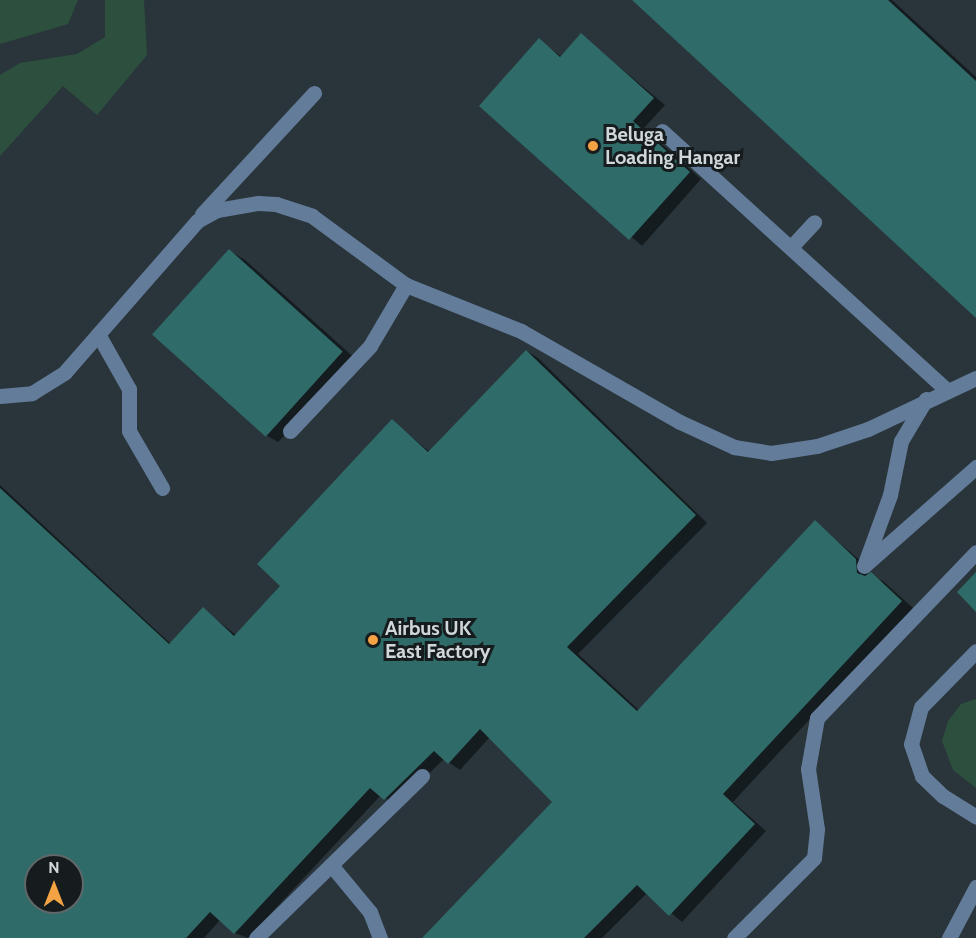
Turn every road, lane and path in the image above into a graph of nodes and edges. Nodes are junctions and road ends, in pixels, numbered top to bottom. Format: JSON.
{"nodes":[{"id":1,"x":314,"y":93,"type":"dead end"},
{"id":2,"x":662,"y":131,"type":"dead end"},
{"id":3,"x":197,"y":220,"type":"junction"},
{"id":4,"x":814,"y":222,"type":"dead end"},
{"id":5,"x":791,"y":247,"type":"junction"},
{"id":6,"x":406,"y":285,"type":"junction"},
{"id":7,"x":98,"y":334,"type":"junction"},
{"id":8,"x":976,"y":378,"type":"edge"},
{"id":9,"x":947,"y":390,"type":"junction"},
{"id":10,"x":0,"y":396,"type":"edge"},
{"id":11,"x":926,"y":399,"type":"junction"},
{"id":12,"x":290,"y":430,"type":"dead end"},
{"id":13,"x":976,"y":467,"type":"edge"},
{"id":14,"x":162,"y":488,"type":"dead end"},
{"id":15,"x":976,"y":552,"type":"edge"},
{"id":16,"x":976,"y":651,"type":"edge"},
{"id":17,"x":422,"y":776,"type":"dead end"},
{"id":18,"x":976,"y":817,"type":"edge"},
{"id":19,"x":331,"y":865,"type":"junction"},
{"id":20,"x":976,"y":887,"type":"edge"},
{"id":21,"x":256,"y":938,"type":"edge"},
{"id":22,"x":380,"y":938,"type":"edge"},
{"id":23,"x":734,"y":938,"type":"edge"},
{"id":24,"x":950,"y":938,"type":"edge"}],
"edges":[{"from":1,"to":3,"type":"street"},
{"from":2,"to":5,"type":"street"},
{"from":3,"to":6,"type":"street"},
{"from":3,"to":7,"type":"street"},
{"from":4,"to":5,"type":"street"},
{"from":5,"to":9,"type":"street"},
{"from":6,"to":11,"type":"street"},
{"from":6,"to":12,"type":"street"},
{"from":7,"to":10,"type":"street"},
{"from":7,"to":14,"type":"street"},
{"from":8,"to":9,"type":"street"},
{"from":9,"to":11,"type":"street"},
{"from":11,"to":13,"type":"street"},
{"from":15,"to":23,"type":"street"},
{"from":16,"to":18,"type":"street"},
{"from":17,"to":19,"type":"street"},
{"from":19,"to":21,"type":"street"},
{"from":19,"to":22,"type":"street"},
{"from":20,"to":24,"type":"street"}]}
